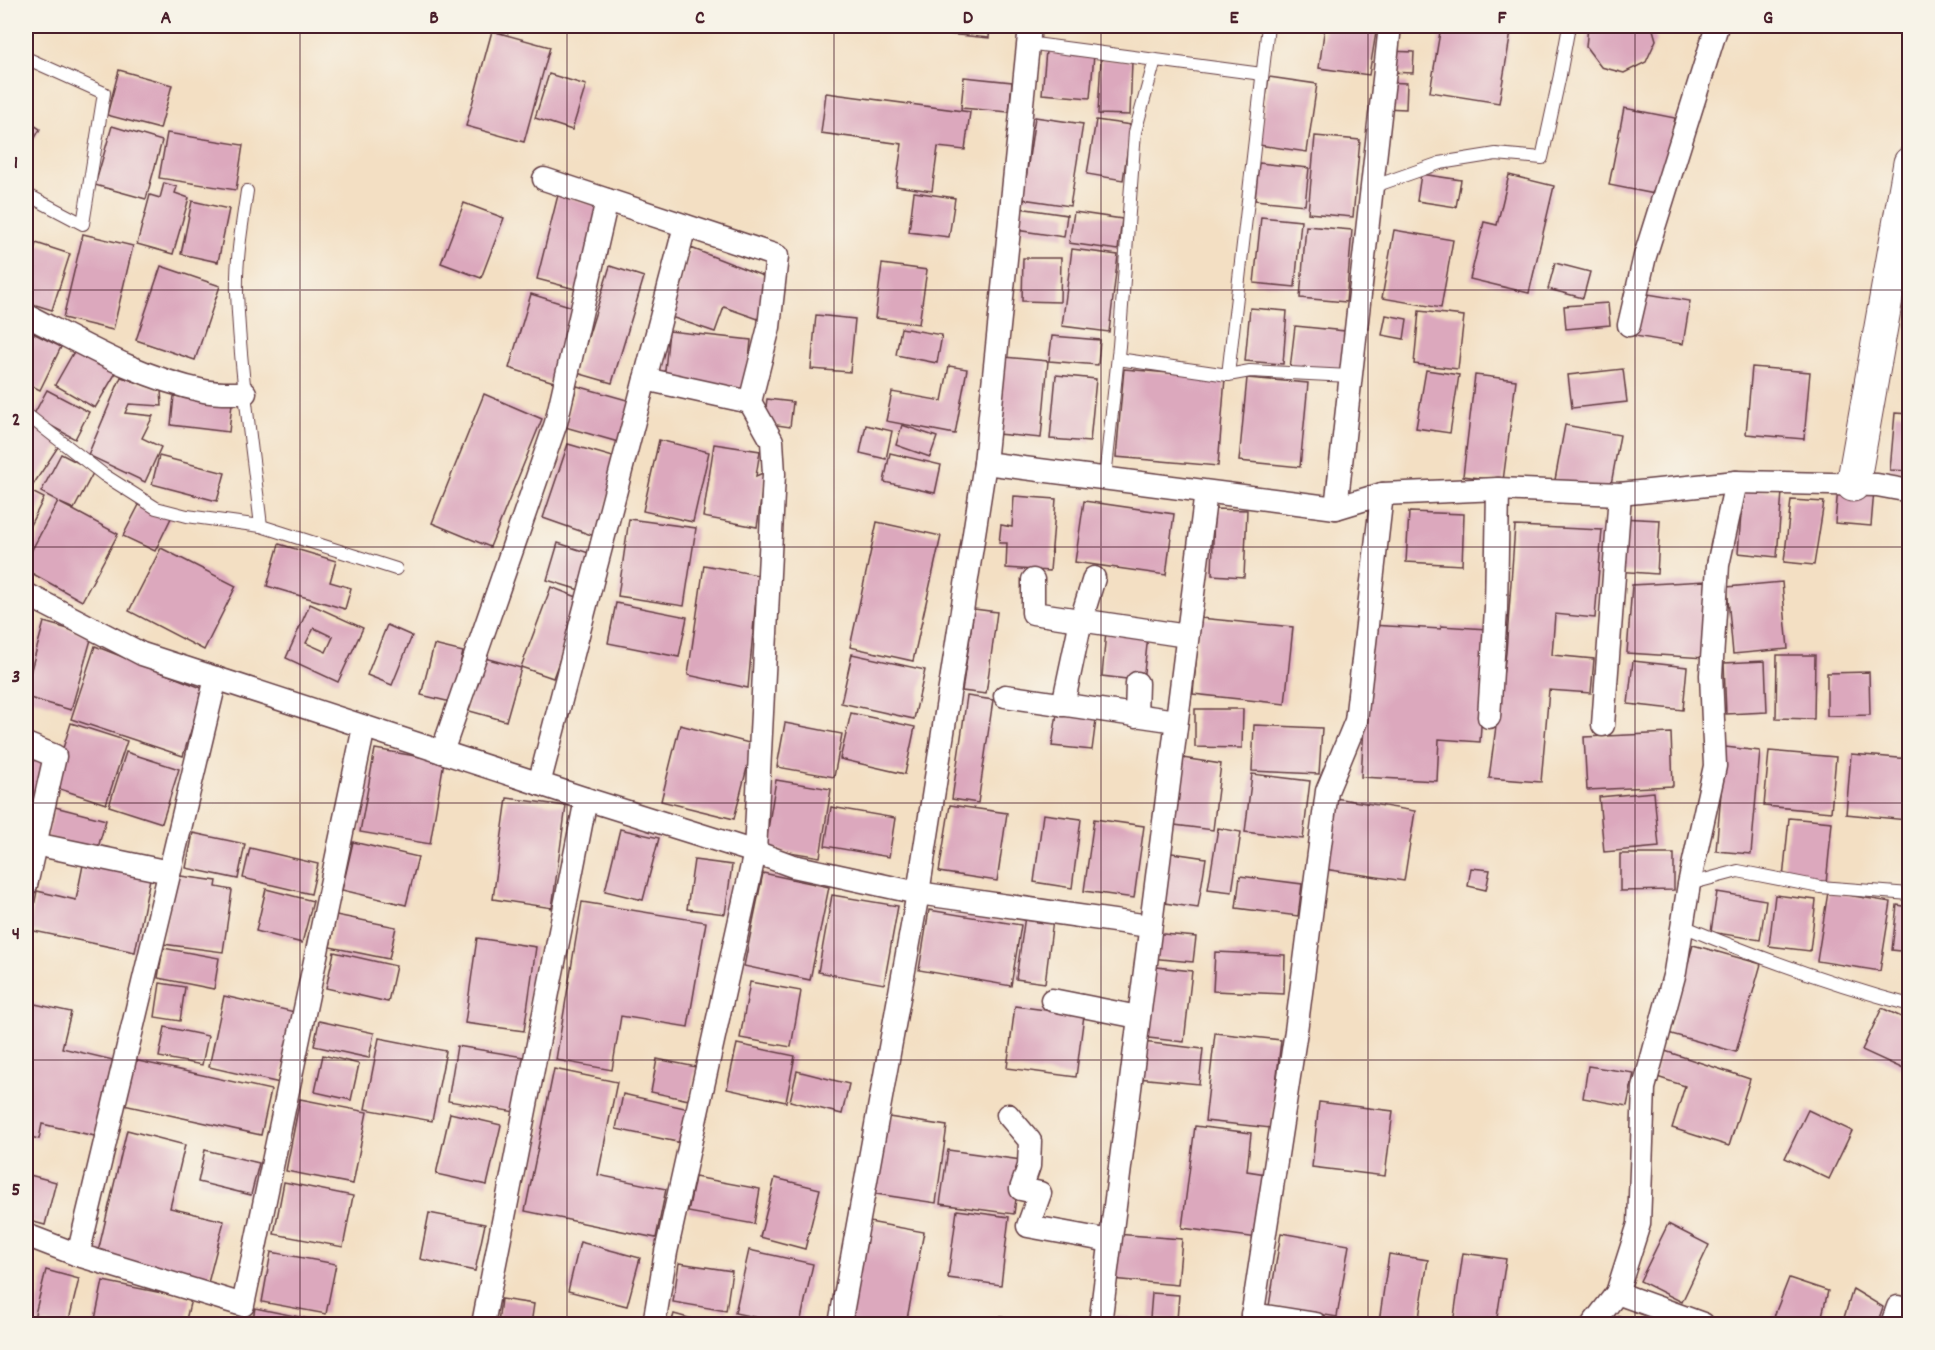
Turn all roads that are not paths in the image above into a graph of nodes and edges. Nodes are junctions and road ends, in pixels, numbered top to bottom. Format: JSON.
{"nodes":[{"id":1,"x":1268,"y":26,"type":"edge"},
{"id":2,"x":1390,"y":26,"type":"edge"},
{"id":3,"x":1569,"y":26,"type":"edge"},
{"id":4,"x":1717,"y":26,"type":"edge"},
{"id":5,"x":1028,"y":34,"type":"edge"},
{"id":6,"x":26,"y":58,"type":"edge"},
{"id":7,"x":1155,"y":60,"type":"junction"},
{"id":8,"x":1262,"y":74,"type":"junction"},
{"id":9,"x":1910,"y":163,"type":"edge"},
{"id":10,"x":544,"y":179,"type":"dead end"},
{"id":11,"x":1372,"y":187,"type":"junction"},
{"id":12,"x":247,"y":191,"type":"dead end"},
{"id":13,"x":26,"y":194,"type":"edge"},
{"id":14,"x":606,"y":200,"type":"junction"},
{"id":15,"x":685,"y":226,"type":"junction"},
{"id":16,"x":26,"y":315,"type":"edge"},
{"id":17,"x":1629,"y":325,"type":"dead end"},
{"id":18,"x":1118,"y":359,"type":"junction"},
{"id":19,"x":1228,"y":375,"type":"junction"},
{"id":20,"x":1350,"y":376,"type":"junction"},
{"id":21,"x":645,"y":379,"type":"junction"},
{"id":22,"x":245,"y":393,"type":"junction"},
{"id":23,"x":750,"y":402,"type":"junction"},
{"id":24,"x":26,"y":414,"type":"edge"},
{"id":25,"x":986,"y":463,"type":"junction"},
{"id":26,"x":1105,"y":478,"type":"junction"},
{"id":27,"x":1736,"y":482,"type":"junction"},
{"id":28,"x":1853,"y":484,"type":"junction"},
{"id":29,"x":1498,"y":489,"type":"junction"},
{"id":30,"x":1910,"y":491,"type":"edge"},
{"id":31,"x":1206,"y":492,"type":"junction"},
{"id":32,"x":1382,"y":494,"type":"junction"},
{"id":33,"x":1620,"y":494,"type":"junction"},
{"id":34,"x":1336,"y":508,"type":"junction"},
{"id":35,"x":261,"y":526,"type":"junction"},
{"id":36,"x":396,"y":569,"type":"dead end"},
{"id":37,"x":1095,"y":578,"type":"dead end"},
{"id":38,"x":1033,"y":580,"type":"dead end"},
{"id":39,"x":26,"y":594,"type":"edge"},
{"id":40,"x":1081,"y":620,"type":"junction"},
{"id":41,"x":1187,"y":636,"type":"junction"},
{"id":42,"x":216,"y":678,"type":"junction"},
{"id":43,"x":1137,"y":683,"type":"dead end"},
{"id":44,"x":1005,"y":696,"type":"dead end"},
{"id":45,"x":1063,"y":705,"type":"junction"},
{"id":46,"x":1136,"y":716,"type":"junction"},
{"id":47,"x":1489,"y":717,"type":"dead end"},
{"id":48,"x":1176,"y":722,"type":"junction"},
{"id":49,"x":1603,"y":725,"type":"dead end"},
{"id":50,"x":364,"y":727,"type":"junction"},
{"id":51,"x":26,"y":744,"type":"edge"},
{"id":52,"x":442,"y":752,"type":"junction"},
{"id":53,"x":539,"y":784,"type":"junction"},
{"id":54,"x":586,"y":799,"type":"junction"},
{"id":55,"x":30,"y":845,"type":"edge"},
{"id":56,"x":755,"y":852,"type":"junction"},
{"id":57,"x":169,"y":872,"type":"junction"},
{"id":58,"x":1689,"y":884,"type":"junction"},
{"id":59,"x":26,"y":885,"type":"edge"},
{"id":60,"x":918,"y":893,"type":"junction"},
{"id":61,"x":1910,"y":894,"type":"edge"},
{"id":62,"x":1149,"y":926,"type":"junction"},
{"id":63,"x":1683,"y":926,"type":"junction"},
{"id":64,"x":1052,"y":1000,"type":"dead end"},
{"id":65,"x":1910,"y":1005,"type":"edge"},
{"id":66,"x":1138,"y":1017,"type":"junction"},
{"id":67,"x":1008,"y":1115,"type":"dead end"},
{"id":68,"x":26,"y":1235,"type":"edge"},
{"id":69,"x":1110,"y":1241,"type":"junction"},
{"id":70,"x":78,"y":1255,"type":"junction"},
{"id":71,"x":1617,"y":1293,"type":"junction"},
{"id":72,"x":1910,"y":1312,"type":"edge"},
{"id":73,"x":1251,"y":1319,"type":"edge"},
{"id":74,"x":483,"y":1324,"type":"edge"},
{"id":75,"x":654,"y":1324,"type":"edge"},
{"id":76,"x":840,"y":1324,"type":"edge"},
{"id":77,"x":1100,"y":1324,"type":"edge"},
{"id":78,"x":1316,"y":1324,"type":"edge"},
{"id":79,"x":1594,"y":1324,"type":"edge"},
{"id":80,"x":1703,"y":1324,"type":"edge"},
{"id":81,"x":1892,"y":1324,"type":"edge"}],
"edges":[{"from":1,"to":8,"type":"lane"},
{"from":2,"to":11,"type":"street"},
{"from":3,"to":11,"type":"lane"},
{"from":4,"to":17,"type":"street"},
{"from":5,"to":7,"type":"lane"},
{"from":5,"to":25,"type":"street"},
{"from":6,"to":13,"type":"lane"},
{"from":7,"to":8,"type":"lane"},
{"from":7,"to":18,"type":"lane"},
{"from":8,"to":19,"type":"lane"},
{"from":9,"to":28,"type":"street"},
{"from":10,"to":14,"type":"street"},
{"from":11,"to":20,"type":"street"},
{"from":12,"to":22,"type":"lane"},
{"from":14,"to":15,"type":"street"},
{"from":14,"to":52,"type":"street"},
{"from":15,"to":21,"type":"street"},
{"from":15,"to":23,"type":"street"},
{"from":16,"to":22,"type":"street"},
{"from":18,"to":19,"type":"lane"},
{"from":18,"to":26,"type":"lane"},
{"from":19,"to":20,"type":"lane"},
{"from":20,"to":34,"type":"street"},
{"from":21,"to":23,"type":"street"},
{"from":21,"to":53,"type":"street"},
{"from":22,"to":35,"type":"lane"},
{"from":23,"to":56,"type":"street"},
{"from":24,"to":35,"type":"lane"},
{"from":25,"to":26,"type":"street"},
{"from":25,"to":60,"type":"street"},
{"from":26,"to":31,"type":"street"},
{"from":27,"to":28,"type":"street"},
{"from":27,"to":33,"type":"street"},
{"from":27,"to":58,"type":"street"},
{"from":28,"to":30,"type":"street"},
{"from":29,"to":32,"type":"street"},
{"from":29,"to":33,"type":"street"},
{"from":29,"to":47,"type":"street"},
{"from":31,"to":34,"type":"street"},
{"from":31,"to":41,"type":"street"},
{"from":32,"to":34,"type":"street"},
{"from":32,"to":73,"type":"street"},
{"from":33,"to":49,"type":"street"},
{"from":35,"to":36,"type":"lane"},
{"from":37,"to":40,"type":"street"},
{"from":38,"to":40,"type":"street"},
{"from":39,"to":42,"type":"street"},
{"from":40,"to":41,"type":"street"},
{"from":40,"to":45,"type":"street"},
{"from":41,"to":48,"type":"street"},
{"from":42,"to":50,"type":"street"},
{"from":42,"to":57,"type":"street"},
{"from":43,"to":46,"type":"street"},
{"from":44,"to":45,"type":"street"},
{"from":45,"to":46,"type":"street"},
{"from":46,"to":48,"type":"street"},
{"from":48,"to":62,"type":"street"},
{"from":50,"to":52,"type":"street"},
{"from":50,"to":70,"type":"street"},
{"from":51,"to":55,"type":"street"},
{"from":52,"to":53,"type":"street"},
{"from":53,"to":54,"type":"street"},
{"from":54,"to":56,"type":"street"},
{"from":54,"to":74,"type":"street"},
{"from":55,"to":57,"type":"street"},
{"from":55,"to":59,"type":"street"},
{"from":56,"to":60,"type":"street"},
{"from":56,"to":75,"type":"street"},
{"from":57,"to":70,"type":"street"},
{"from":58,"to":61,"type":"lane"},
{"from":58,"to":63,"type":"street"},
{"from":60,"to":62,"type":"street"},
{"from":60,"to":76,"type":"street"},
{"from":62,"to":66,"type":"street"},
{"from":63,"to":65,"type":"lane"},
{"from":63,"to":71,"type":"street"},
{"from":64,"to":66,"type":"street"},
{"from":66,"to":69,"type":"street"},
{"from":67,"to":69,"type":"street"},
{"from":68,"to":70,"type":"street"},
{"from":69,"to":77,"type":"street"},
{"from":71,"to":79,"type":"street"},
{"from":71,"to":80,"type":"street"},
{"from":72,"to":81,"type":"street"},
{"from":73,"to":78,"type":"street"}]}
